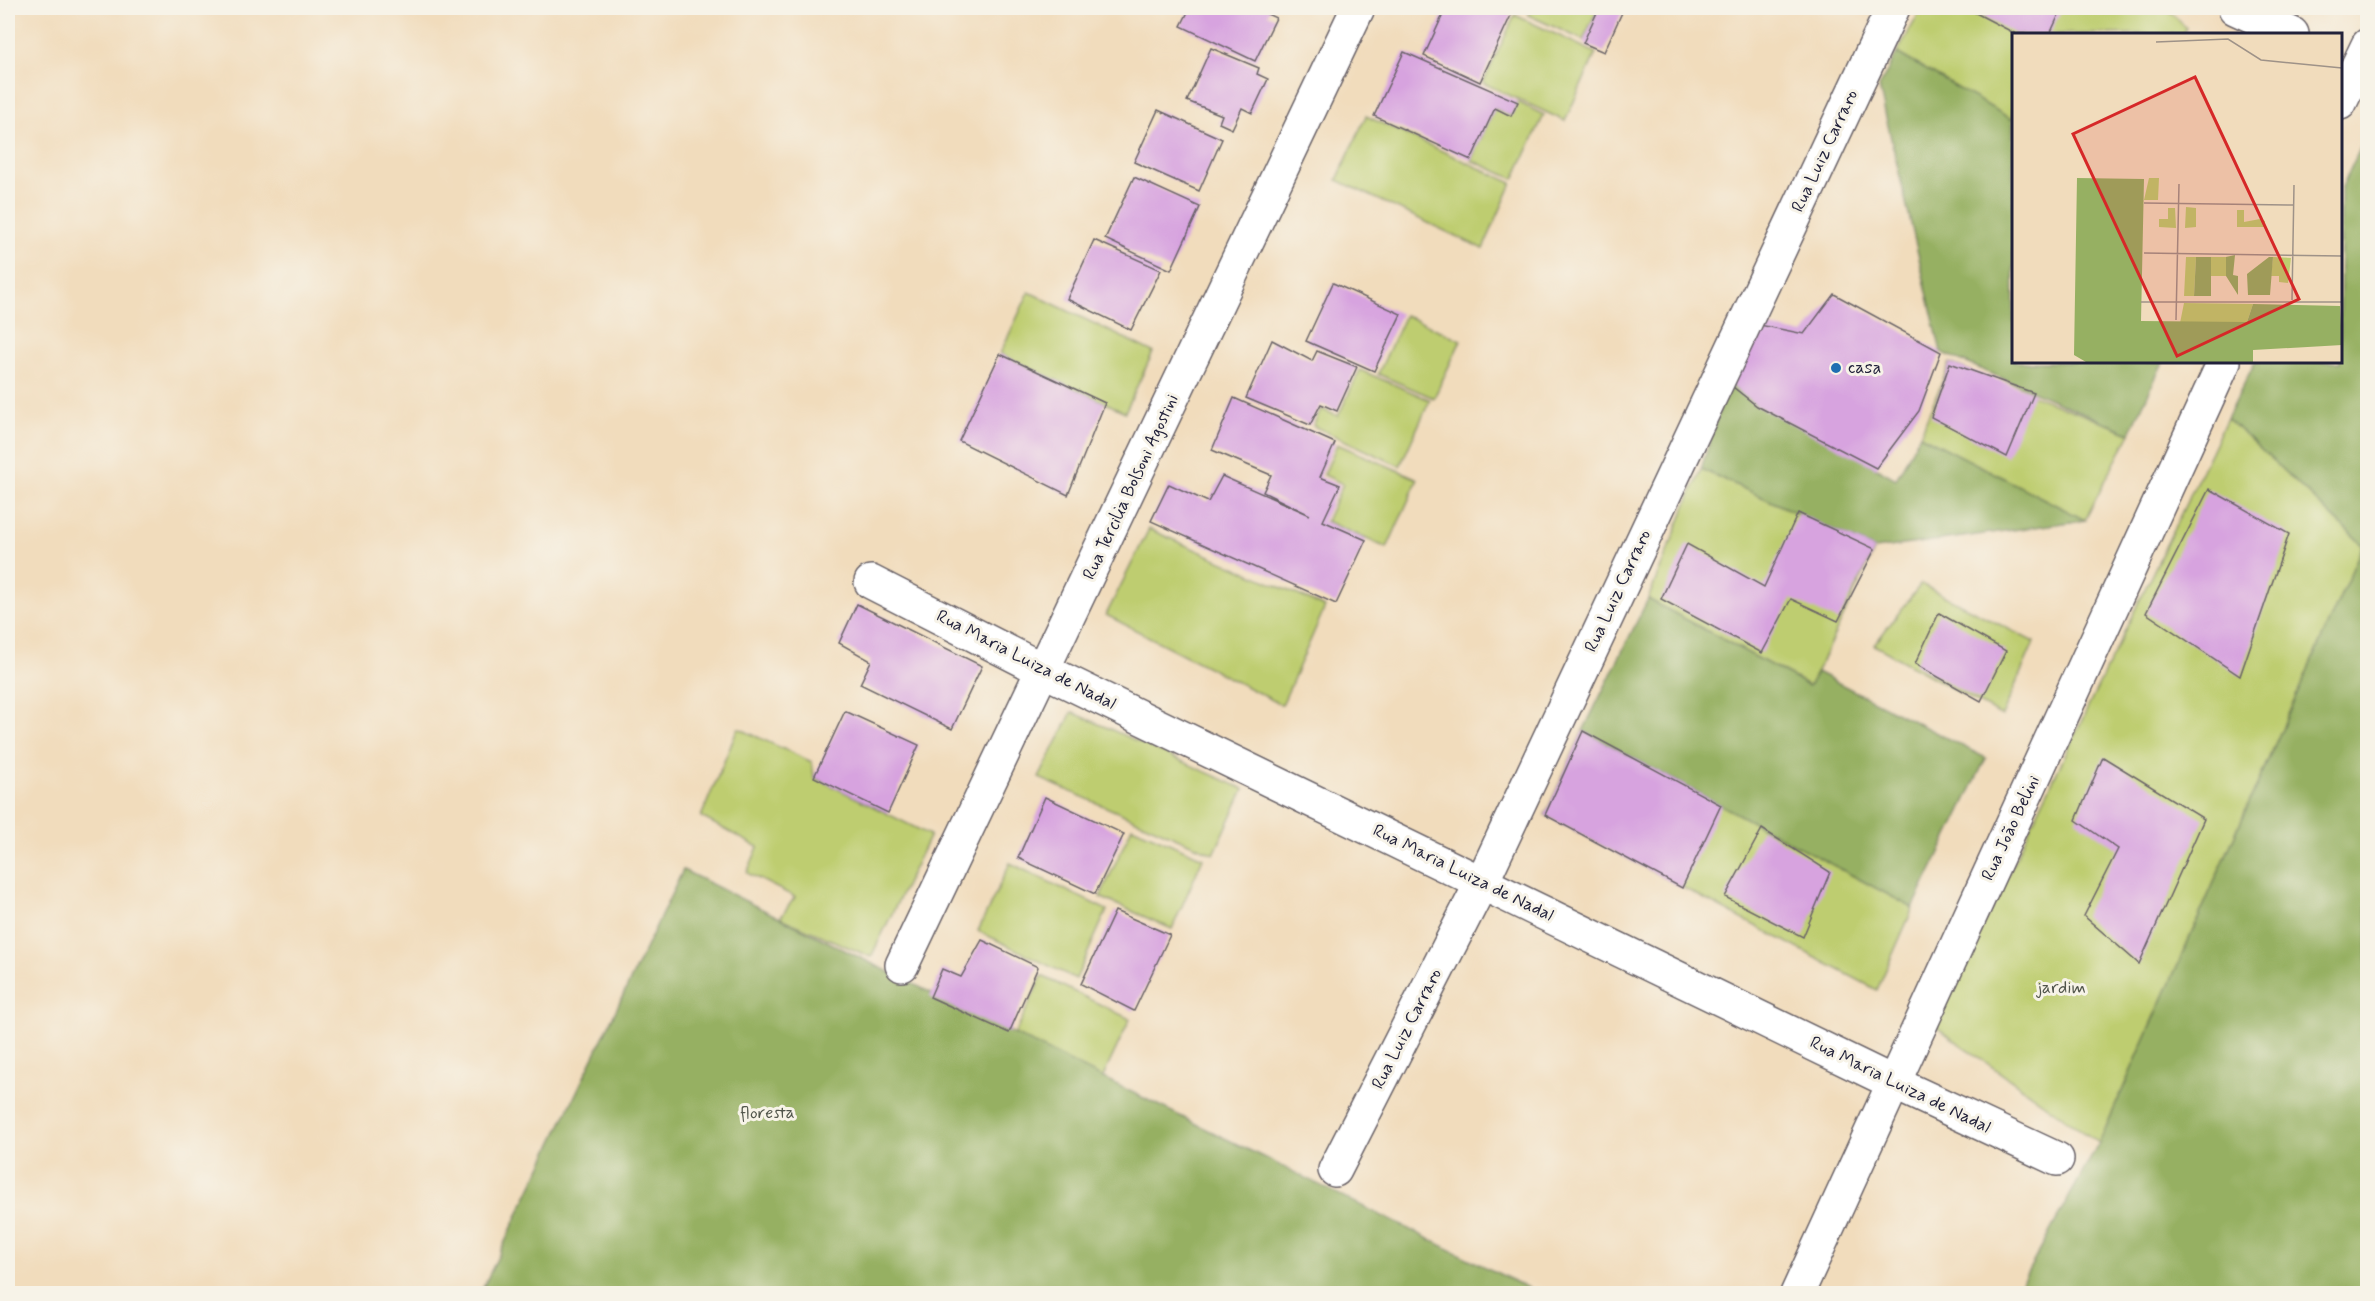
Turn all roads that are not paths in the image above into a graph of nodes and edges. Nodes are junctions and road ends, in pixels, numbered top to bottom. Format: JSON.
{"nodes":[{"id":1,"x":1358,"y":8,"type":"edge"},
{"id":2,"x":1893,"y":8,"type":"edge"},
{"id":3,"x":2235,"y":8,"type":"edge"},
{"id":4,"x":2290,"y":33,"type":"edge"},
{"id":5,"x":2355,"y":56,"type":"edge"},
{"id":6,"x":2342,"y":97,"type":"edge"},
{"id":7,"x":2224,"y":363,"type":"edge"},
{"id":8,"x":872,"y":582,"type":"dead end"},
{"id":9,"x":1043,"y":670,"type":"junction"},
{"id":10,"x":1482,"y":882,"type":"junction"},
{"id":11,"x":902,"y":965,"type":"dead end"},
{"id":12,"x":1894,"y":1083,"type":"junction"},
{"id":13,"x":2057,"y":1159,"type":"dead end"},
{"id":14,"x":1335,"y":1170,"type":"dead end"},
{"id":15,"x":1797,"y":1293,"type":"edge"}],
"edges":[{"from":1,"to":9,"type":"street","name":"Rua Tercilia Bolsoni Agostini"},
{"from":2,"to":10,"type":"street","name":"Rua Luiz Carraro"},
{"from":3,"to":4,"type":"street"},
{"from":5,"to":6,"type":"street"},
{"from":7,"to":12,"type":"street","name":"Rua João Belini"},
{"from":8,"to":9,"type":"street","name":"Rua Maria Luiza de Nadal"},
{"from":9,"to":10,"type":"street","name":"Rua Maria Luiza de Nadal"},
{"from":9,"to":11,"type":"street","name":"Rua Tercilia Bolsoni Agostini"},
{"from":10,"to":12,"type":"street","name":"Rua Maria Luiza de Nadal"},
{"from":10,"to":14,"type":"street","name":"Rua Luiz Carraro"},
{"from":12,"to":13,"type":"street","name":"Rua Maria Luiza de Nadal"},
{"from":12,"to":15,"type":"street","name":"Rua João Belini"}]}
